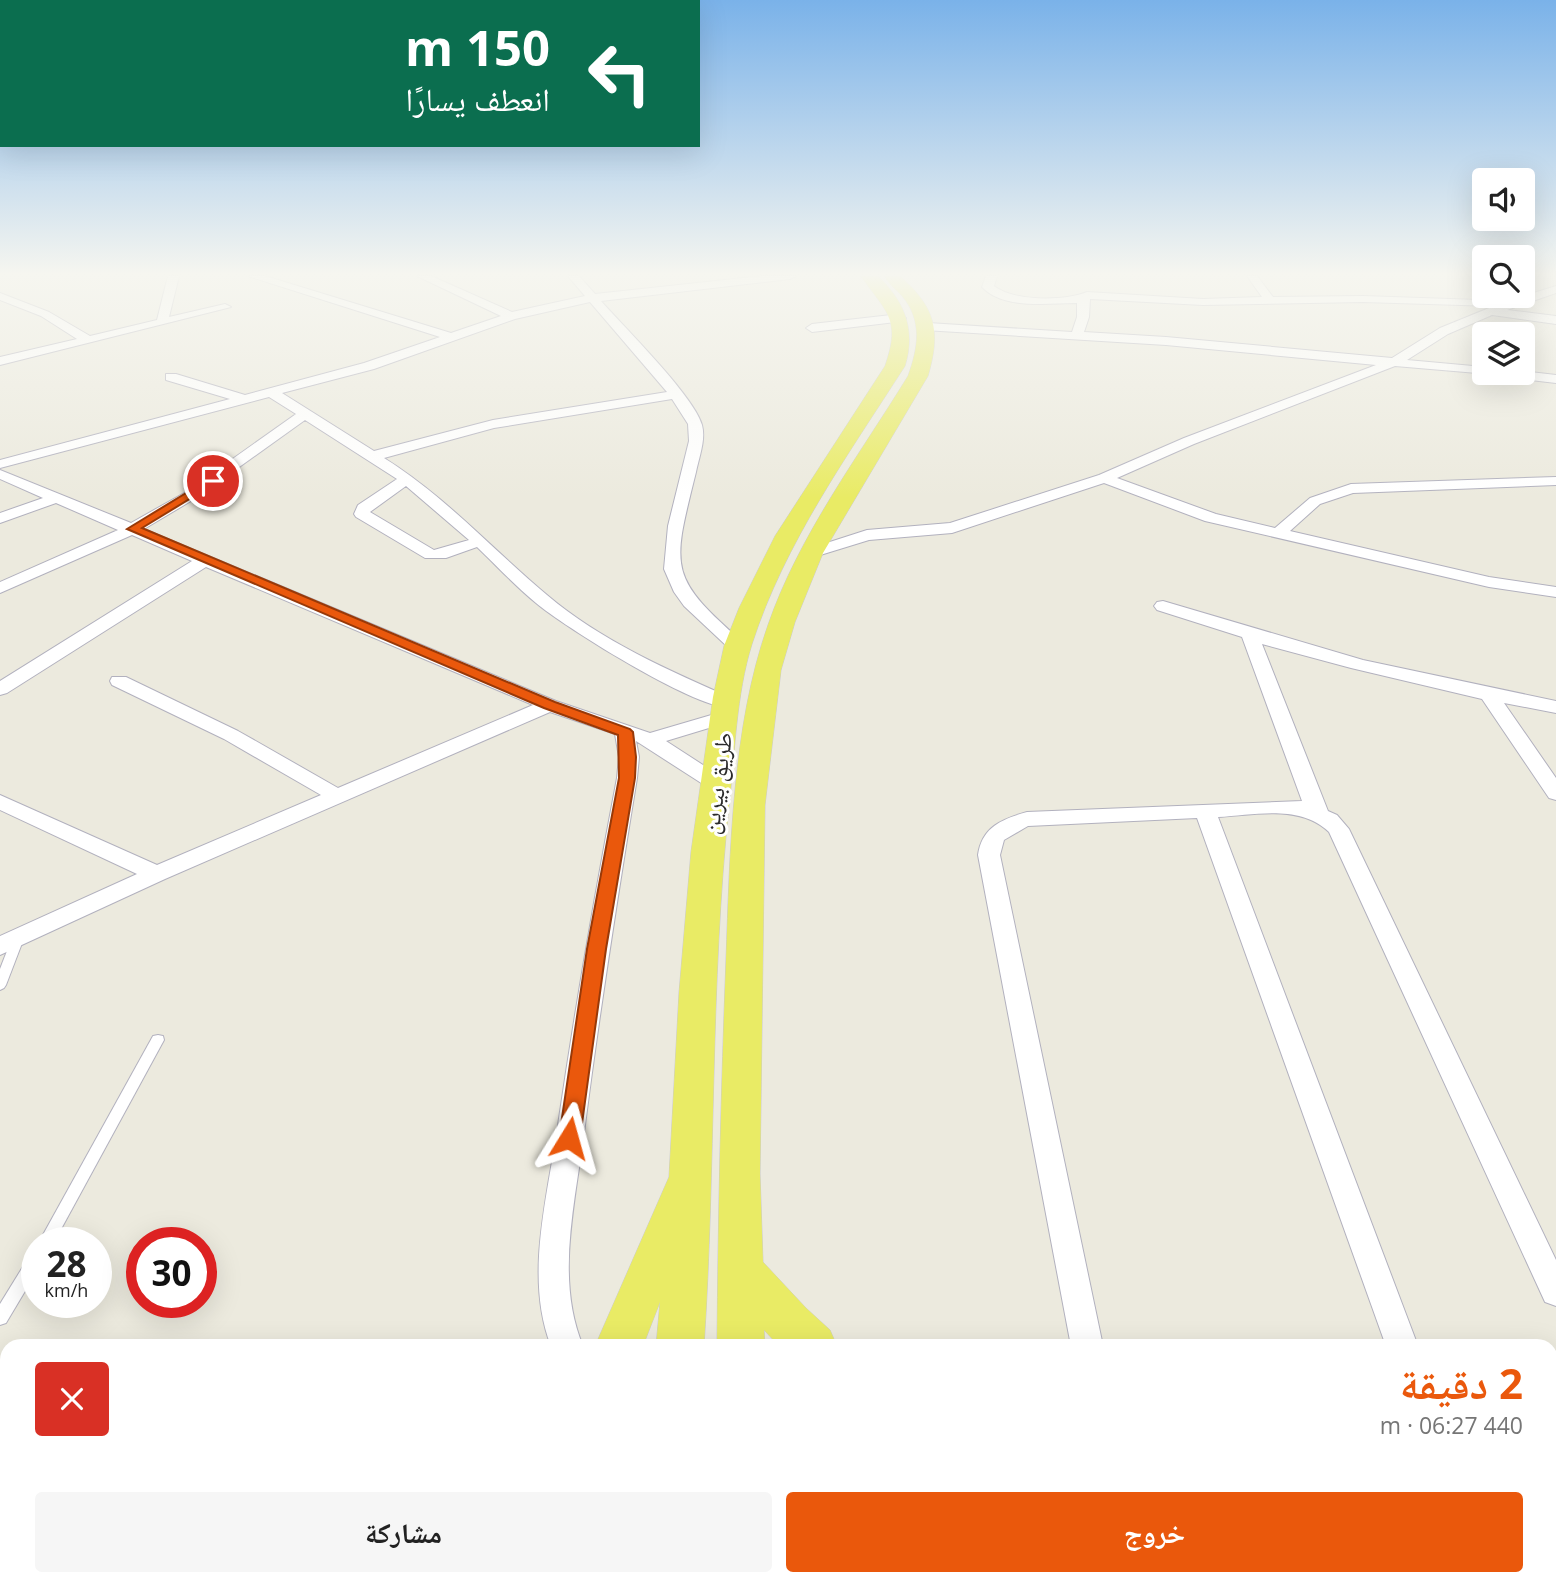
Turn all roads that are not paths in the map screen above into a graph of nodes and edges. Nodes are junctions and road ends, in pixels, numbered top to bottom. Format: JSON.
{"nodes":[{"id":1,"x":46,"y":350,"type":"edge"},
{"id":2,"x":415,"y":350,"type":"edge"},
{"id":3,"x":638,"y":350,"type":"edge"},
{"id":4,"x":899,"y":350,"type":"edge"},
{"id":5,"x":923,"y":350,"type":"edge"},
{"id":6,"x":1258,"y":350,"type":"edge"},
{"id":7,"x":1413,"y":350,"type":"edge"},
{"id":8,"x":0,"y":361,"type":"edge"},
{"id":9,"x":1395,"y":362,"type":"junction"},
{"id":10,"x":1472,"y":370,"type":"edge"},
{"id":11,"x":171,"y":377,"type":"dead end"},
{"id":12,"x":1535,"y":377,"type":"edge"},
{"id":13,"x":1556,"y":379,"type":"edge"},
{"id":14,"x":273,"y":393,"type":"junction"},
{"id":15,"x":676,"y":394,"type":"junction"},
{"id":16,"x":247,"y":400,"type":"junction"},
{"id":17,"x":306,"y":413,"type":"junction"},
{"id":18,"x":370,"y":457,"type":"junction"},
{"id":19,"x":0,"y":464,"type":"edge"},
{"id":20,"x":0,"y":474,"type":"edge"},
{"id":21,"x":1104,"y":478,"type":"junction"},
{"id":22,"x":407,"y":479,"type":"junction"},
{"id":23,"x":1556,"y":481,"type":"edge"},
{"id":24,"x":59,"y":497,"type":"junction"},
{"id":25,"x":0,"y":517,"type":"edge"},
{"id":26,"x":133,"y":529,"type":"junction"},
{"id":27,"x":1278,"y":534,"type":"junction"},
{"id":28,"x":480,"y":541,"type":"junction"},
{"id":29,"x":811,"y":553,"type":"junction"},
{"id":30,"x":207,"y":559,"type":"junction"},
{"id":31,"x":0,"y":588,"type":"edge"},
{"id":32,"x":1556,"y":592,"type":"edge"},
{"id":33,"x":1163,"y":606,"type":"dead end"},
{"id":34,"x":1250,"y":636,"type":"junction"},
{"id":35,"x":738,"y":647,"type":"junction"},
{"id":36,"x":118,"y":681,"type":"dead end"},
{"id":37,"x":0,"y":689,"type":"edge"},
{"id":38,"x":1489,"y":695,"type":"junction"},
{"id":39,"x":549,"y":705,"type":"junction"},
{"id":40,"x":1556,"y":706,"type":"edge"},
{"id":41,"x":726,"y":710,"type":"junction"},
{"id":42,"x":625,"y":732,"type":"junction"},
{"id":43,"x":650,"y":739,"type":"junction"},
{"id":44,"x":716,"y":783,"type":"junction"},
{"id":45,"x":1556,"y":793,"type":"edge"},
{"id":46,"x":337,"y":796,"type":"junction"},
{"id":47,"x":0,"y":802,"type":"edge"},
{"id":48,"x":1205,"y":810,"type":"junction"},
{"id":49,"x":1318,"y":814,"type":"junction"},
{"id":50,"x":157,"y":874,"type":"junction"},
{"id":51,"x":9,"y":942,"type":"edge"},
{"id":52,"x":0,"y":985,"type":"edge"},
{"id":53,"x":158,"y":1040,"type":"dead end"},
{"id":54,"x":690,"y":1174,"type":"junction"},
{"id":55,"x":54,"y":1227,"type":"edge"},
{"id":56,"x":739,"y":1268,"type":"junction"},
{"id":57,"x":21,"y":1283,"type":"edge"},
{"id":58,"x":1556,"y":1292,"type":"edge"},
{"id":59,"x":0,"y":1318,"type":"edge"},
{"id":60,"x":565,"y":1339,"type":"edge"},
{"id":61,"x":622,"y":1339,"type":"edge"},
{"id":62,"x":681,"y":1339,"type":"edge"},
{"id":63,"x":741,"y":1339,"type":"edge"},
{"id":64,"x":805,"y":1339,"type":"edge"},
{"id":65,"x":1086,"y":1339,"type":"edge"},
{"id":66,"x":1399,"y":1339,"type":"edge"}],
"edges":[{"from":1,"to":8,"type":"street"},
{"from":2,"to":14,"type":"street"},
{"from":3,"to":15,"type":"street"},
{"from":4,"to":35,"type":"main road","name":"طريق بيرين"},
{"from":5,"to":29,"type":"main road","name":"طريق بيرين"},
{"from":6,"to":9,"type":"street"},
{"from":7,"to":9,"type":"street"},
{"from":9,"to":10,"type":"street"},
{"from":9,"to":21,"type":"street"},
{"from":11,"to":16,"type":"street"},
{"from":12,"to":13,"type":"street"},
{"from":14,"to":16,"type":"street"},
{"from":14,"to":17,"type":"street"},
{"from":15,"to":18,"type":"street"},
{"from":15,"to":35,"type":"street"},
{"from":16,"to":19,"type":"street"},
{"from":17,"to":18,"type":"street"},
{"from":17,"to":26,"type":"street"},
{"from":18,"to":22,"type":"street"},
{"from":20,"to":24,"type":"street"},
{"from":21,"to":27,"type":"street"},
{"from":21,"to":29,"type":"street"},
{"from":22,"to":28,"type":"street"},
{"from":22,"to":28,"type":"street"},
{"from":23,"to":27,"type":"street"},
{"from":24,"to":25,"type":"street"},
{"from":24,"to":26,"type":"street"},
{"from":26,"to":30,"type":"street"},
{"from":26,"to":31,"type":"street"},
{"from":27,"to":32,"type":"street"},
{"from":28,"to":41,"type":"street"},
{"from":29,"to":56,"type":"main road","name":"طريق بيرين"},
{"from":30,"to":37,"type":"street"},
{"from":30,"to":39,"type":"street"},
{"from":33,"to":34,"type":"street"},
{"from":34,"to":38,"type":"street"},
{"from":34,"to":49,"type":"street"},
{"from":35,"to":41,"type":"main road","name":"طريق بيرين"},
{"from":36,"to":46,"type":"street"},
{"from":38,"to":40,"type":"street"},
{"from":38,"to":45,"type":"street"},
{"from":39,"to":42,"type":"street"},
{"from":39,"to":46,"type":"street"},
{"from":41,"to":43,"type":"street"},
{"from":41,"to":44,"type":"main road","name":"طريق بيرين"},
{"from":42,"to":43,"type":"street"},
{"from":42,"to":60,"type":"street"},
{"from":43,"to":44,"type":"street"},
{"from":44,"to":54,"type":"main road","name":"طريق بيرين"},
{"from":46,"to":50,"type":"street"},
{"from":47,"to":50,"type":"street"},
{"from":48,"to":49,"type":"street"},
{"from":48,"to":65,"type":"street"},
{"from":48,"to":66,"type":"street"},
{"from":49,"to":58,"type":"street"},
{"from":50,"to":51,"type":"street"},
{"from":51,"to":52,"type":"lane"},
{"from":53,"to":55,"type":"lane"},
{"from":54,"to":61,"type":"main road"},
{"from":54,"to":62,"type":"main road","name":"طريق بيرين"},
{"from":56,"to":63,"type":"main road","name":"طريق بيرين"},
{"from":56,"to":64,"type":"main road"},
{"from":57,"to":59,"type":"lane"}]}
